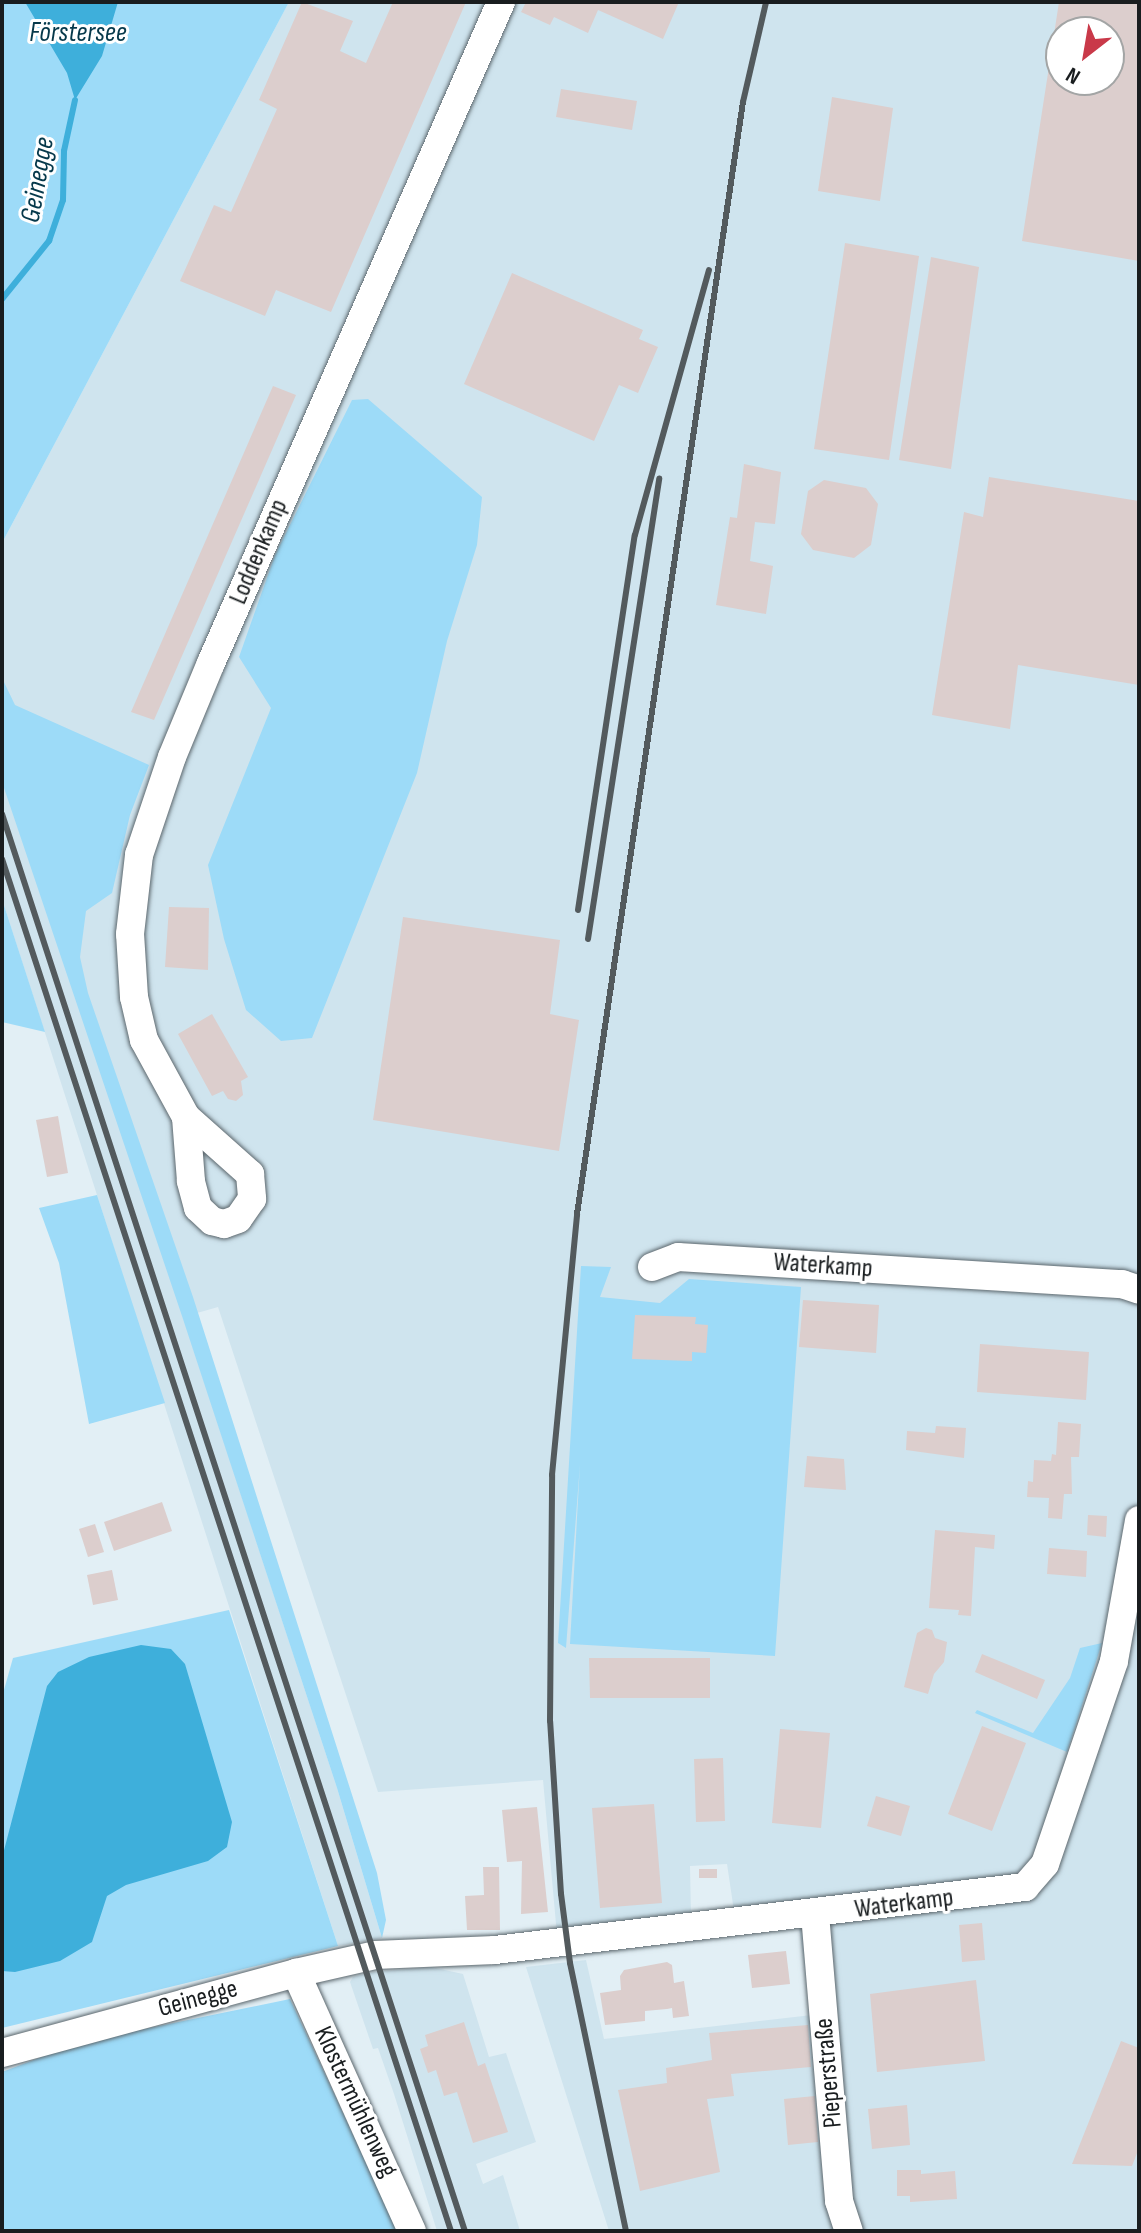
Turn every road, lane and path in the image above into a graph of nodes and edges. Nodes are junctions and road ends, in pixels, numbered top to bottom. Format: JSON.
{"nodes":[{"id":1,"x":501,"y":2,"type":"edge"},
{"id":2,"x":186,"y":1117,"type":"dead end"},
{"id":3,"x":652,"y":1267,"type":"dead end"},
{"id":4,"x":1139,"y":1290,"type":"edge"},
{"id":5,"x":1139,"y":1520,"type":"edge"},
{"id":6,"x":815,"y":1914,"type":"junction"},
{"id":7,"x":395,"y":1952,"type":"joint"},
{"id":8,"x":296,"y":1973,"type":"junction"},
{"id":9,"x":2,"y":2053,"type":"edge"},
{"id":10,"x":412,"y":2231,"type":"edge"},
{"id":11,"x":849,"y":2231,"type":"edge"}],
"edges":[{"from":1,"to":2,"type":"street","name":"Loddenkamp"},
{"from":3,"to":4,"type":"street","name":"Waterkamp"},
{"from":5,"to":6,"type":"street","name":"Waterkamp"},
{"from":6,"to":7,"type":"street","name":"Waterkamp"},
{"from":6,"to":11,"type":"street","name":"Pieperstraße"},
{"from":7,"to":8,"type":"street","name":"Geinegge"},
{"from":8,"to":9,"type":"street","name":"Geinegge"},
{"from":8,"to":10,"type":"street","name":"Klostermühlenweg"}]}
